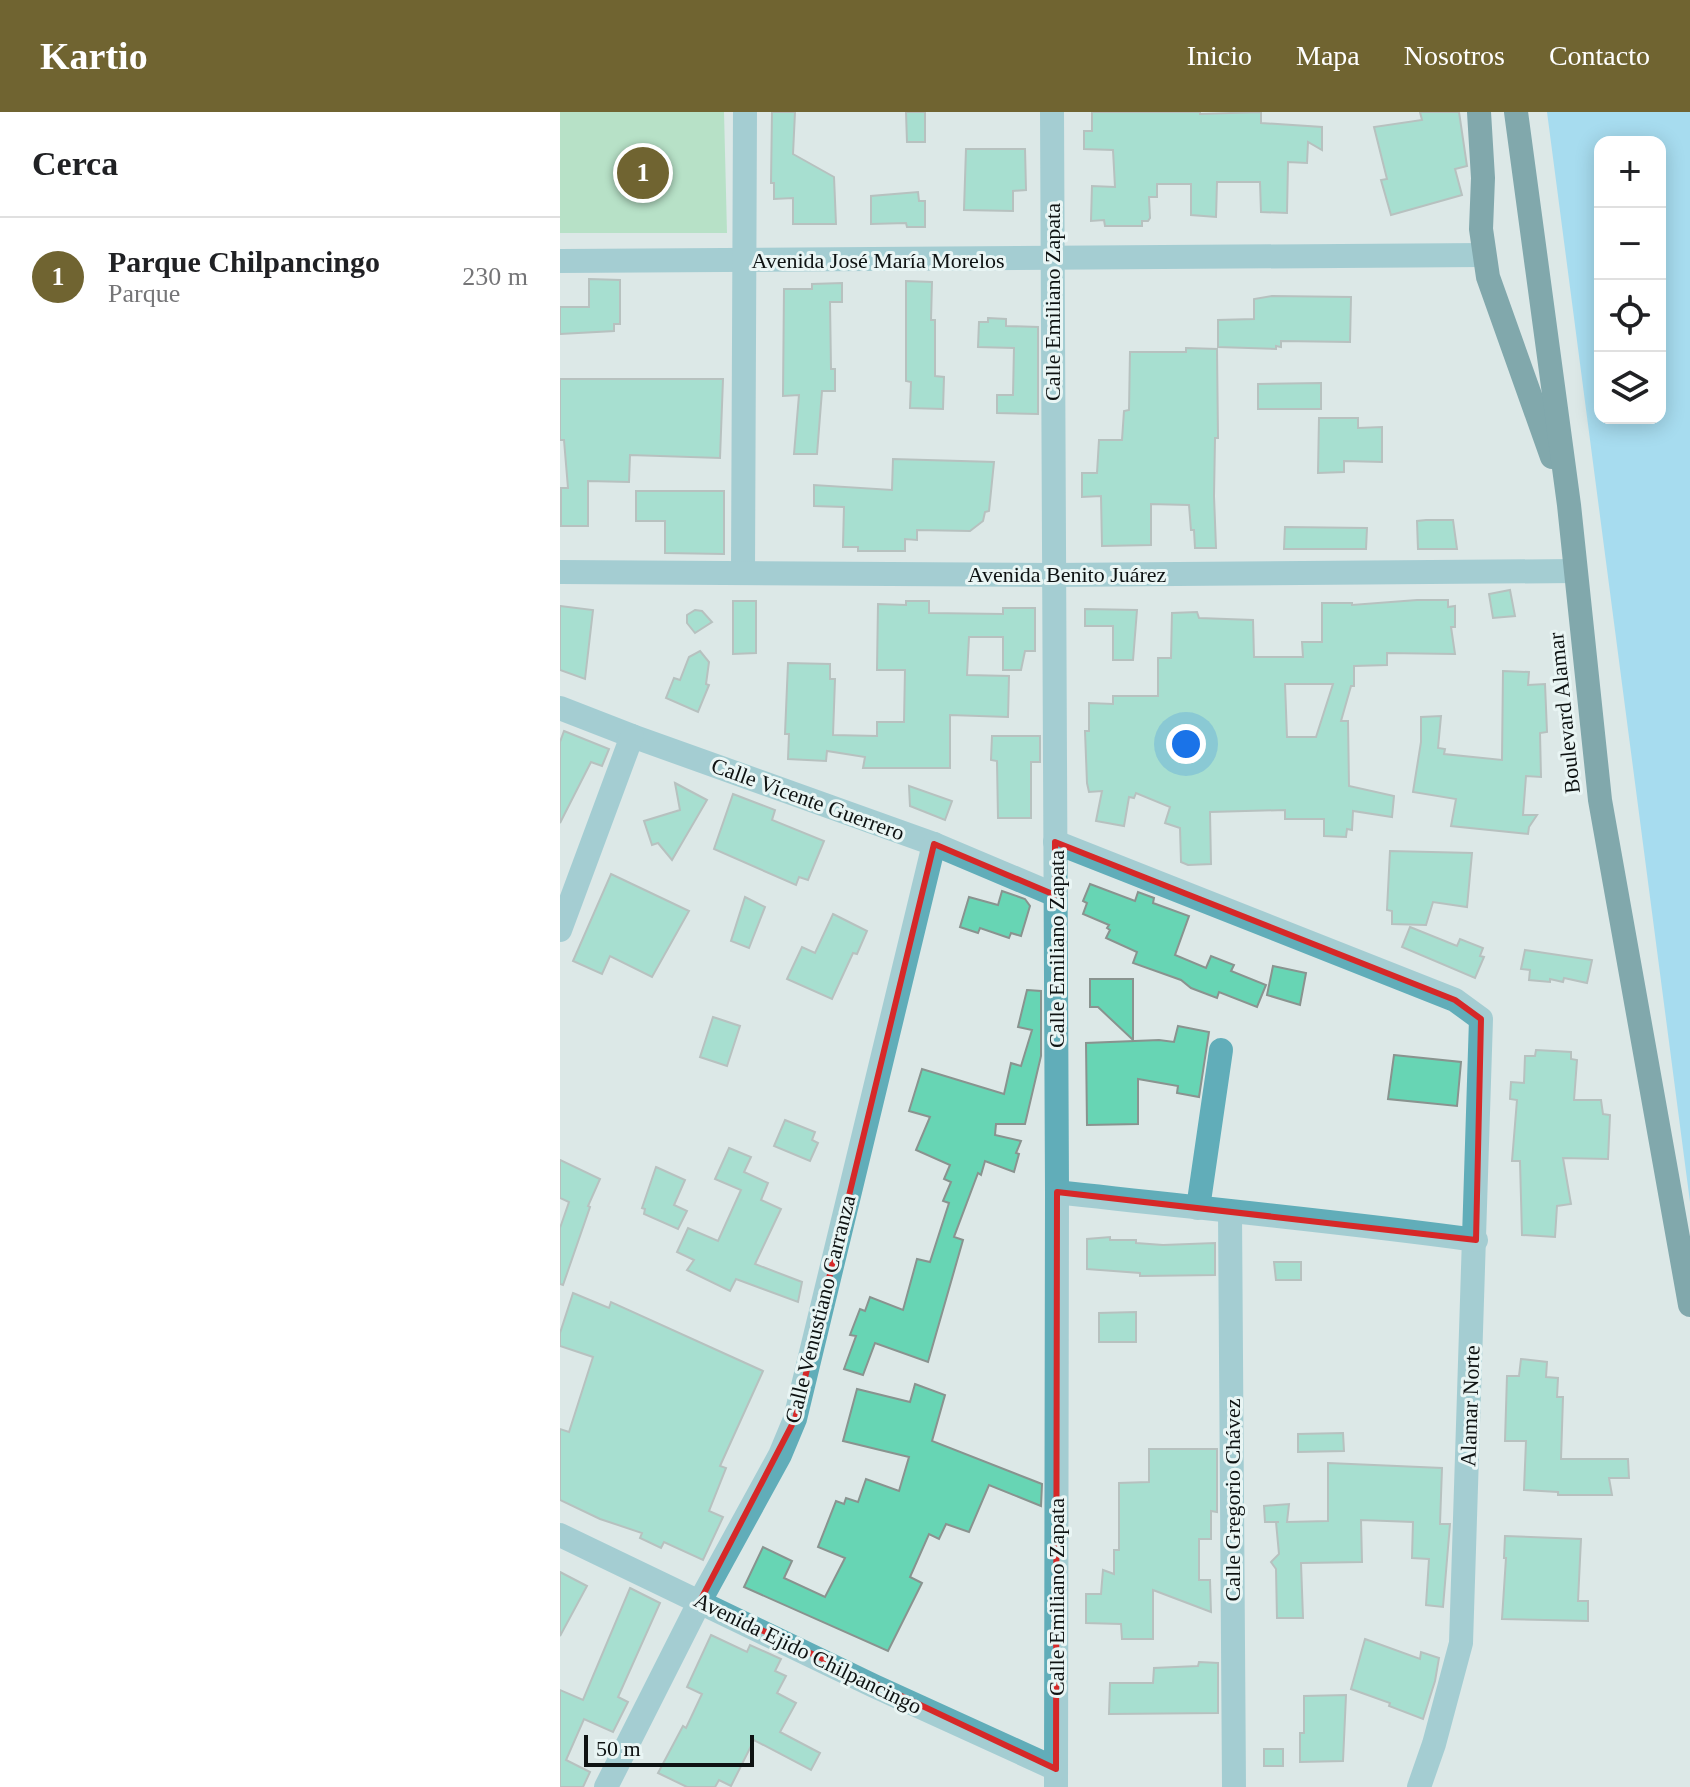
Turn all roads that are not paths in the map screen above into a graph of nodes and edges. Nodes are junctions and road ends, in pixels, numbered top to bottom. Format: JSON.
{"nodes":[{"id":1,"x":745,"y":112,"type":"edge"},
{"id":2,"x":1052,"y":112,"type":"edge"},
{"id":3,"x":1479,"y":112,"type":"edge"},
{"id":4,"x":1516,"y":112,"type":"edge"},
{"id":5,"x":1483,"y":255,"type":"junction"},
{"id":6,"x":1052,"y":258,"type":"junction"},
{"id":7,"x":560,"y":261,"type":"edge"},
{"id":8,"x":743,"y":261,"type":"junction"},
{"id":9,"x":1569,"y":505,"type":"junction"},
{"id":10,"x":743,"y":571,"type":"junction"},
{"id":11,"x":1575,"y":571,"type":"junction"},
{"id":12,"x":560,"y":572,"type":"edge"},
{"id":13,"x":1052,"y":575,"type":"junction"},
{"id":14,"x":560,"y":708,"type":"edge"},
{"id":15,"x":632,"y":736,"type":"junction"},
{"id":16,"x":1055,"y":842,"type":"junction"},
{"id":17,"x":934,"y":844,"type":"junction"},
{"id":18,"x":1055,"y":895,"type":"junction"},
{"id":19,"x":560,"y":930,"type":"edge"},
{"id":20,"x":1221,"y":1050,"type":"dead end"},
{"id":21,"x":1057,"y":1192,"type":"junction"},
{"id":22,"x":1198,"y":1208,"type":"junction"},
{"id":23,"x":1230,"y":1213,"type":"junction"},
{"id":24,"x":1476,"y":1240,"type":"junction"},
{"id":25,"x":1690,"y":1305,"type":"edge"},
{"id":26,"x":560,"y":1535,"type":"edge"},
{"id":27,"x":700,"y":1601,"type":"junction"},
{"id":28,"x":1056,"y":1778,"type":"edge"},
{"id":29,"x":606,"y":1787,"type":"edge"},
{"id":30,"x":1234,"y":1787,"type":"edge"},
{"id":31,"x":1419,"y":1787,"type":"edge"}],
"edges":[{"from":1,"to":8,"type":"street"},
{"from":2,"to":6,"type":"street","name":"Calle Emiliano Zapata"},
{"from":3,"to":5,"type":"highway"},
{"from":4,"to":9,"type":"highway","name":"Boulevard Alamar"},
{"from":5,"to":6,"type":"street","name":"Avenida José María Morelos"},
{"from":5,"to":9,"type":"highway"},
{"from":6,"to":8,"type":"street","name":"Avenida José María Morelos"},
{"from":6,"to":13,"type":"street","name":"Calle Emiliano Zapata"},
{"from":7,"to":8,"type":"street","name":"Avenida José María Morelos"},
{"from":8,"to":10,"type":"street"},
{"from":9,"to":11,"type":"highway","name":"Boulevard Alamar"},
{"from":10,"to":12,"type":"street","name":"Avenida Benito Juárez"},
{"from":10,"to":13,"type":"street","name":"Avenida Benito Juárez"},
{"from":11,"to":13,"type":"street","name":"Avenida Benito Juárez"},
{"from":11,"to":25,"type":"highway","name":"Boulevard Alamar"},
{"from":13,"to":16,"type":"street","name":"Calle Emiliano Zapata"},
{"from":14,"to":15,"type":"street","name":"Calle Vicente Guerrero"},
{"from":15,"to":17,"type":"street","name":"Calle Vicente Guerrero"},
{"from":15,"to":19,"type":"street"},
{"from":16,"to":18,"type":"street","name":"Calle Emiliano Zapata"},
{"from":16,"to":24,"type":"street","name":"Alamar Norte"},
{"from":17,"to":18,"type":"street","name":"Calle Vicente Guerrero"},
{"from":17,"to":27,"type":"street","name":"Calle Venustiano Carranza"},
{"from":18,"to":21,"type":"street","name":"Calle Emiliano Zapata"},
{"from":20,"to":22,"type":"street"},
{"from":21,"to":22,"type":"street"},
{"from":21,"to":28,"type":"street","name":"Calle Emiliano Zapata"},
{"from":22,"to":23,"type":"street"},
{"from":23,"to":24,"type":"street"},
{"from":23,"to":30,"type":"street","name":"Calle Gregorio Chávez"},
{"from":24,"to":31,"type":"street","name":"Alamar Norte"},
{"from":26,"to":27,"type":"street","name":"Avenida Ejido Chilpancingo"},
{"from":27,"to":28,"type":"street","name":"Avenida Ejido Chilpancingo"},
{"from":27,"to":29,"type":"street","name":"Calle Venustiano Carranza"}]}
